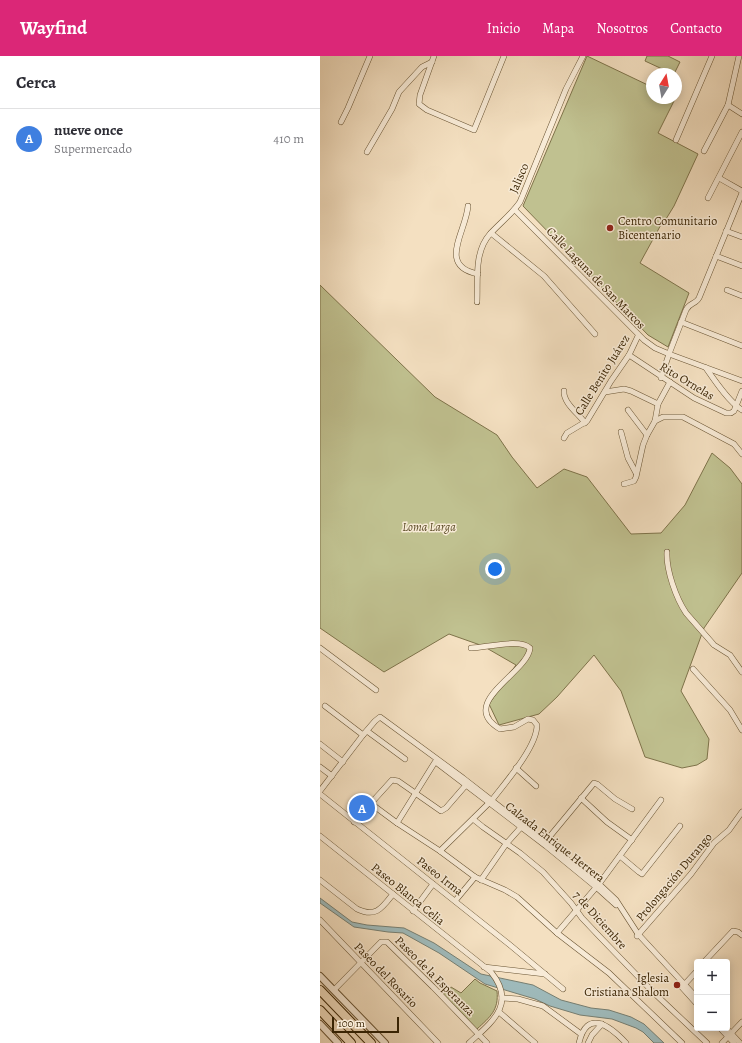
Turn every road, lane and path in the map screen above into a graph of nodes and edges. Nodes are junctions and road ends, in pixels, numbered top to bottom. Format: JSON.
{"nodes":[{"id":1,"x":370,"y":56,"type":"edge"},
{"id":2,"x":434,"y":56,"type":"edge"},
{"id":3,"x":504,"y":56,"type":"edge"},
{"id":4,"x":583,"y":56,"type":"edge"},
{"id":5,"x":712,"y":56,"type":"edge"},
{"id":6,"x":739,"y":56,"type":"edge"},
{"id":7,"x":432,"y":62,"type":"junction"},
{"id":8,"x":728,"y":106,"type":"junction"},
{"id":9,"x":742,"y":114,"type":"edge"},
{"id":10,"x":341,"y":122,"type":"dead end"},
{"id":11,"x":742,"y":132,"type":"edge"},
{"id":12,"x":676,"y":140,"type":"dead end"},
{"id":13,"x":704,"y":151,"type":"dead end"},
{"id":14,"x":367,"y":152,"type":"dead end"},
{"id":15,"x":719,"y":178,"type":"junction"},
{"id":16,"x":742,"y":192,"type":"edge"},
{"id":17,"x":708,"y":198,"type":"dead end"},
{"id":18,"x":468,"y":206,"type":"dead end"},
{"id":19,"x":740,"y":206,"type":"edge"},
{"id":20,"x":515,"y":210,"type":"junction"},
{"id":21,"x":726,"y":231,"type":"junction"},
{"id":22,"x":491,"y":233,"type":"junction"},
{"id":23,"x":742,"y":237,"type":"edge"},
{"id":24,"x":716,"y":256,"type":"junction"},
{"id":25,"x":742,"y":266,"type":"edge"},
{"id":26,"x":478,"y":274,"type":"junction"},
{"id":27,"x":727,"y":290,"type":"dead end"},
{"id":28,"x":742,"y":296,"type":"edge"},
{"id":29,"x":477,"y":302,"type":"dead end"},
{"id":30,"x":681,"y":322,"type":"junction"},
{"id":31,"x":595,"y":334,"type":"dead end"},
{"id":32,"x":638,"y":336,"type":"junction"},
{"id":33,"x":742,"y":346,"type":"edge"},
{"id":34,"x":669,"y":354,"type":"junction"},
{"id":35,"x":629,"y":355,"type":"junction"},
{"id":36,"x":705,"y":367,"type":"junction"},
{"id":37,"x":661,"y":378,"type":"junction"},
{"id":38,"x":742,"y":381,"type":"edge"},
{"id":39,"x":670,"y":382,"type":"junction"},
{"id":40,"x":564,"y":391,"type":"dead end"},
{"id":41,"x":605,"y":392,"type":"junction"},
{"id":42,"x":742,"y":392,"type":"edge"},
{"id":43,"x":658,"y":404,"type":"junction"},
{"id":44,"x":737,"y":407,"type":"junction"},
{"id":45,"x":628,"y":410,"type":"dead end"},
{"id":46,"x":742,"y":410,"type":"edge"},
{"id":47,"x":655,"y":421,"type":"junction"},
{"id":48,"x":585,"y":423,"type":"junction"},
{"id":49,"x":621,"y":432,"type":"dead end"},
{"id":50,"x":647,"y":435,"type":"junction"},
{"id":51,"x":564,"y":438,"type":"dead end"},
{"id":52,"x":742,"y":454,"type":"edge"},
{"id":53,"x":636,"y":473,"type":"junction"},
{"id":54,"x":624,"y":484,"type":"dead end"},
{"id":55,"x":667,"y":552,"type":"dead end"},
{"id":56,"x":320,"y":648,"type":"edge"},
{"id":57,"x":472,"y":648,"type":"dead end"},
{"id":58,"x":693,"y":669,"type":"dead end"},
{"id":59,"x":742,"y":672,"type":"edge"},
{"id":60,"x":376,"y":690,"type":"dead end"},
{"id":61,"x":325,"y":706,"type":"dead end"},
{"id":62,"x":379,"y":718,"type":"junction"},
{"id":63,"x":742,"y":730,"type":"edge"},
{"id":64,"x":367,"y":731,"type":"junction"},
{"id":65,"x":363,"y":735,"type":"junction"},
{"id":66,"x":320,"y":744,"type":"edge"},
{"id":67,"x":405,"y":759,"type":"dead end"},
{"id":68,"x":343,"y":762,"type":"junction"},
{"id":69,"x":436,"y":762,"type":"junction"},
{"id":70,"x":320,"y":767,"type":"edge"},
{"id":71,"x":516,"y":768,"type":"junction"},
{"id":72,"x":332,"y":776,"type":"junction"},
{"id":73,"x":466,"y":785,"type":"junction"},
{"id":74,"x":536,"y":786,"type":"dead end"},
{"id":75,"x":320,"y":793,"type":"edge"},
{"id":76,"x":416,"y":793,"type":"junction"},
{"id":77,"x":580,"y":798,"type":"junction"},
{"id":78,"x":661,"y":800,"type":"dead end"},
{"id":79,"x":491,"y":801,"type":"junction"},
{"id":80,"x":370,"y":803,"type":"junction"},
{"id":81,"x":632,"y":809,"type":"dead end"},
{"id":82,"x":742,"y":812,"type":"edge"},
{"id":83,"x":473,"y":819,"type":"junction"},
{"id":84,"x":354,"y":822,"type":"junction"},
{"id":85,"x":397,"y":823,"type":"junction"},
{"id":86,"x":522,"y":826,"type":"junction"},
{"id":87,"x":680,"y":826,"type":"dead end"},
{"id":88,"x":320,"y":836,"type":"edge"},
{"id":89,"x":632,"y":840,"type":"junction"},
{"id":90,"x":546,"y":841,"type":"junction"},
{"id":91,"x":506,"y":844,"type":"junction"},
{"id":92,"x":440,"y":851,"type":"junction"},
{"id":93,"x":620,"y":856,"type":"junction"},
{"id":94,"x":475,"y":877,"type":"junction"},
{"id":95,"x":320,"y":880,"type":"edge"},
{"id":96,"x":481,"y":880,"type":"junction"},
{"id":97,"x":433,"y":884,"type":"junction"},
{"id":98,"x":598,"y":885,"type":"junction"},
{"id":99,"x":393,"y":894,"type":"junction"},
{"id":100,"x":455,"y":901,"type":"junction"},
{"id":101,"x":413,"y":911,"type":"junction"},
{"id":102,"x":577,"y":912,"type":"junction"},
{"id":103,"x":320,"y":920,"type":"edge"},
{"id":104,"x":557,"y":933,"type":"junction"},
{"id":105,"x":637,"y":935,"type":"junction"},
{"id":106,"x":742,"y":935,"type":"edge"},
{"id":107,"x":707,"y":959,"type":"edge"},
{"id":108,"x":361,"y":963,"type":"junction"},
{"id":109,"x":484,"y":967,"type":"junction"},
{"id":110,"x":546,"y":974,"type":"junction"},
{"id":111,"x":694,"y":974,"type":"edge"},
{"id":112,"x":320,"y":976,"type":"edge"},
{"id":113,"x":683,"y":986,"type":"junction"},
{"id":114,"x":563,"y":989,"type":"dead end"},
{"id":115,"x":320,"y":990,"type":"edge"},
{"id":116,"x":334,"y":990,"type":"junction"},
{"id":117,"x":694,"y":995,"type":"edge"},
{"id":118,"x":502,"y":996,"type":"junction"},
{"id":119,"x":694,"y":1000,"type":"edge"},
{"id":120,"x":320,"y":1011,"type":"edge"},
{"id":121,"x":499,"y":1012,"type":"junction"},
{"id":122,"x":742,"y":1022,"type":"edge"},
{"id":123,"x":320,"y":1024,"type":"edge"},
{"id":124,"x":602,"y":1024,"type":"junction"},
{"id":125,"x":724,"y":1031,"type":"edge"},
{"id":126,"x":728,"y":1031,"type":"edge"},
{"id":127,"x":478,"y":1034,"type":"junction"},
{"id":128,"x":581,"y":1034,"type":"junction"},
{"id":129,"x":730,"y":1035,"type":"junction"},
{"id":130,"x":338,"y":1043,"type":"edge"},
{"id":131,"x":344,"y":1043,"type":"edge"},
{"id":132,"x":351,"y":1043,"type":"edge"},
{"id":133,"x":371,"y":1043,"type":"edge"},
{"id":134,"x":385,"y":1043,"type":"edge"},
{"id":135,"x":438,"y":1043,"type":"edge"},
{"id":136,"x":469,"y":1043,"type":"edge"},
{"id":137,"x":487,"y":1043,"type":"edge"},
{"id":138,"x":535,"y":1043,"type":"edge"},
{"id":139,"x":579,"y":1043,"type":"edge"},
{"id":140,"x":588,"y":1043,"type":"edge"},
{"id":141,"x":626,"y":1043,"type":"edge"},
{"id":142,"x":682,"y":1043,"type":"edge"},
{"id":143,"x":707,"y":1043,"type":"edge"},
{"id":144,"x":722,"y":1043,"type":"edge"},
{"id":145,"x":734,"y":1043,"type":"edge"},
{"id":146,"x":740,"y":1043,"type":"edge"}],
"edges":[{"from":1,"to":10,"type":"street"},
{"from":2,"to":7,"type":"street"},
{"from":3,"to":7,"type":"street"},
{"from":4,"to":20,"type":"street","name":"Jalisco"},
{"from":5,"to":12,"type":"street"},
{"from":6,"to":8,"type":"street"},
{"from":7,"to":14,"type":"street"},
{"from":8,"to":9,"type":"street"},
{"from":8,"to":13,"type":"street"},
{"from":11,"to":15,"type":"street"},
{"from":15,"to":16,"type":"street"},
{"from":15,"to":17,"type":"street"},
{"from":16,"to":19,"type":"street"},
{"from":18,"to":26,"type":"street"},
{"from":19,"to":21,"type":"street"},
{"from":20,"to":22,"type":"street","name":"Jalisco"},
{"from":20,"to":32,"type":"street","name":"Calle Laguna de San Marcos"},
{"from":21,"to":23,"type":"street"},
{"from":21,"to":24,"type":"street"},
{"from":22,"to":26,"type":"street","name":"Jalisco"},
{"from":22,"to":31,"type":"street"},
{"from":24,"to":25,"type":"street"},
{"from":24,"to":30,"type":"street"},
{"from":26,"to":29,"type":"street","name":"Jalisco"},
{"from":27,"to":28,"type":"street"},
{"from":30,"to":33,"type":"street"},
{"from":30,"to":34,"type":"street"},
{"from":32,"to":34,"type":"street","name":"Calle Laguna de San Marcos"},
{"from":32,"to":35,"type":"street","name":"Calle Benito Juárez"},
{"from":34,"to":36,"type":"street","name":"Calle Laguna de San Marcos"},
{"from":34,"to":37,"type":"street"},
{"from":35,"to":37,"type":"street","name":"Rito Ornelas"},
{"from":35,"to":41,"type":"street","name":"Calle Benito Juárez"},
{"from":36,"to":38,"type":"street","name":"Calle Laguna de San Marcos"},
{"from":36,"to":44,"type":"street"},
{"from":37,"to":39,"type":"street","name":"Rito Ornelas"},
{"from":39,"to":43,"type":"street"},
{"from":39,"to":44,"type":"street","name":"Rito Ornelas"},
{"from":40,"to":48,"type":"street"},
{"from":41,"to":43,"type":"street"},
{"from":41,"to":48,"type":"street","name":"Calle Benito Juárez"},
{"from":42,"to":44,"type":"street"},
{"from":43,"to":47,"type":"street"},
{"from":44,"to":46,"type":"street"},
{"from":45,"to":50,"type":"street"},
{"from":47,"to":50,"type":"street"},
{"from":47,"to":52,"type":"street"},
{"from":48,"to":51,"type":"street","name":"Calle Benito Juárez"},
{"from":49,"to":53,"type":"street"},
{"from":50,"to":53,"type":"street"},
{"from":53,"to":54,"type":"street"},
{"from":55,"to":59,"type":"street"},
{"from":56,"to":60,"type":"street"},
{"from":57,"to":71,"type":"street"},
{"from":58,"to":63,"type":"street"},
{"from":61,"to":65,"type":"street"},
{"from":62,"to":64,"type":"street"},
{"from":62,"to":69,"type":"street","name":"Calzada Enrique Herrera"},
{"from":62,"to":79,"type":"street","name":"Calzada Enrique Herrera"},
{"from":64,"to":65,"type":"street"},
{"from":64,"to":67,"type":"street"},
{"from":65,"to":68,"type":"street"},
{"from":66,"to":68,"type":"street"},
{"from":68,"to":72,"type":"street"},
{"from":69,"to":73,"type":"street","name":"Calzada Enrique Herrera"},
{"from":69,"to":76,"type":"street"},
{"from":70,"to":72,"type":"street"},
{"from":71,"to":74,"type":"street"},
{"from":71,"to":79,"type":"street"},
{"from":72,"to":75,"type":"street"},
{"from":73,"to":76,"type":"street"},
{"from":73,"to":79,"type":"street","name":"Calzada Enrique Herrera"},
{"from":75,"to":84,"type":"street","name":"Paseo Irma"},
{"from":76,"to":80,"type":"street"},
{"from":76,"to":85,"type":"street"},
{"from":77,"to":81,"type":"street"},
{"from":77,"to":89,"type":"street"},
{"from":77,"to":90,"type":"street"},
{"from":78,"to":89,"type":"street"},
{"from":79,"to":83,"type":"street"},
{"from":79,"to":86,"type":"street","name":"Calzada Enrique Herrera"},
{"from":80,"to":84,"type":"street"},
{"from":80,"to":85,"type":"street"},
{"from":82,"to":105,"type":"street","name":"Prolongación Durango"},
{"from":83,"to":91,"type":"street","name":"7 de Diciembre"},
{"from":83,"to":92,"type":"street"},
{"from":84,"to":97,"type":"street","name":"Paseo Irma"},
{"from":85,"to":92,"type":"street"},
{"from":86,"to":90,"type":"street","name":"Calzada Enrique Herrera"},
{"from":86,"to":91,"type":"street"},
{"from":86,"to":98,"type":"street","name":"Calzada Enrique Herrera"},
{"from":87,"to":93,"type":"street"},
{"from":88,"to":99,"type":"street","name":"Paseo Blanca Celia"},
{"from":89,"to":93,"type":"street"},
{"from":90,"to":98,"type":"street","name":"Calzada Enrique Herrera"},
{"from":91,"to":96,"type":"street"},
{"from":91,"to":102,"type":"street","name":"7 de Diciembre"},
{"from":92,"to":94,"type":"street"},
{"from":93,"to":98,"type":"street"},
{"from":94,"to":96,"type":"street"},
{"from":94,"to":100,"type":"street"},
{"from":95,"to":99,"type":"street"},
{"from":96,"to":104,"type":"street"},
{"from":97,"to":100,"type":"street","name":"Paseo Irma"},
{"from":97,"to":101,"type":"street"},
{"from":98,"to":102,"type":"street"},
{"from":98,"to":105,"type":"street","name":"Calzada Enrique Herrera"},
{"from":99,"to":101,"type":"street","name":"Paseo Blanca Celia"},
{"from":100,"to":110,"type":"street","name":"Paseo Irma"},
{"from":101,"to":109,"type":"street","name":"Paseo Blanca Celia"},
{"from":102,"to":104,"type":"street"},
{"from":102,"to":143,"type":"street","name":"7 de Diciembre"},
{"from":103,"to":108,"type":"street","name":"Paseo del Rosario"},
{"from":104,"to":142,"type":"street"},
{"from":105,"to":113,"type":"street","name":"Calzada Enrique Herrera"},
{"from":106,"to":107,"type":"street"},
{"from":108,"to":116,"type":"street","name":"Paseo de la Esperanza"},
{"from":108,"to":127,"type":"street","name":"Paseo de la Esperanza"},
{"from":108,"to":135,"type":"street","name":"Paseo del Rosario"},
{"from":109,"to":110,"type":"street"},
{"from":109,"to":118,"type":"street","name":"Paseo Blanca Celia"},
{"from":110,"to":114,"type":"street","name":"Paseo Irma"},
{"from":111,"to":113,"type":"street"},
{"from":112,"to":116,"type":"street"},
{"from":113,"to":117,"type":"street","name":"Calzada Enrique Herrera"},
{"from":113,"to":119,"type":"street","name":"Calzada Enrique Herrera"},
{"from":115,"to":133,"type":"highway"},
{"from":116,"to":134,"type":"street"},
{"from":118,"to":121,"type":"street"},
{"from":118,"to":128,"type":"street"},
{"from":120,"to":131,"type":"highway"},
{"from":120,"to":132,"type":"highway"},
{"from":121,"to":127,"type":"street"},
{"from":121,"to":138,"type":"street"},
{"from":122,"to":129,"type":"street"},
{"from":123,"to":130,"type":"street"},
{"from":124,"to":128,"type":"street"},
{"from":124,"to":140,"type":"street"},
{"from":124,"to":141,"type":"street"},
{"from":125,"to":129,"type":"street"},
{"from":126,"to":129,"type":"street"},
{"from":127,"to":136,"type":"street"},
{"from":127,"to":137,"type":"street","name":"Paseo de la Esperanza"},
{"from":128,"to":139,"type":"street"},
{"from":129,"to":144,"type":"street"},
{"from":129,"to":145,"type":"street"},
{"from":129,"to":146,"type":"street"}]}
